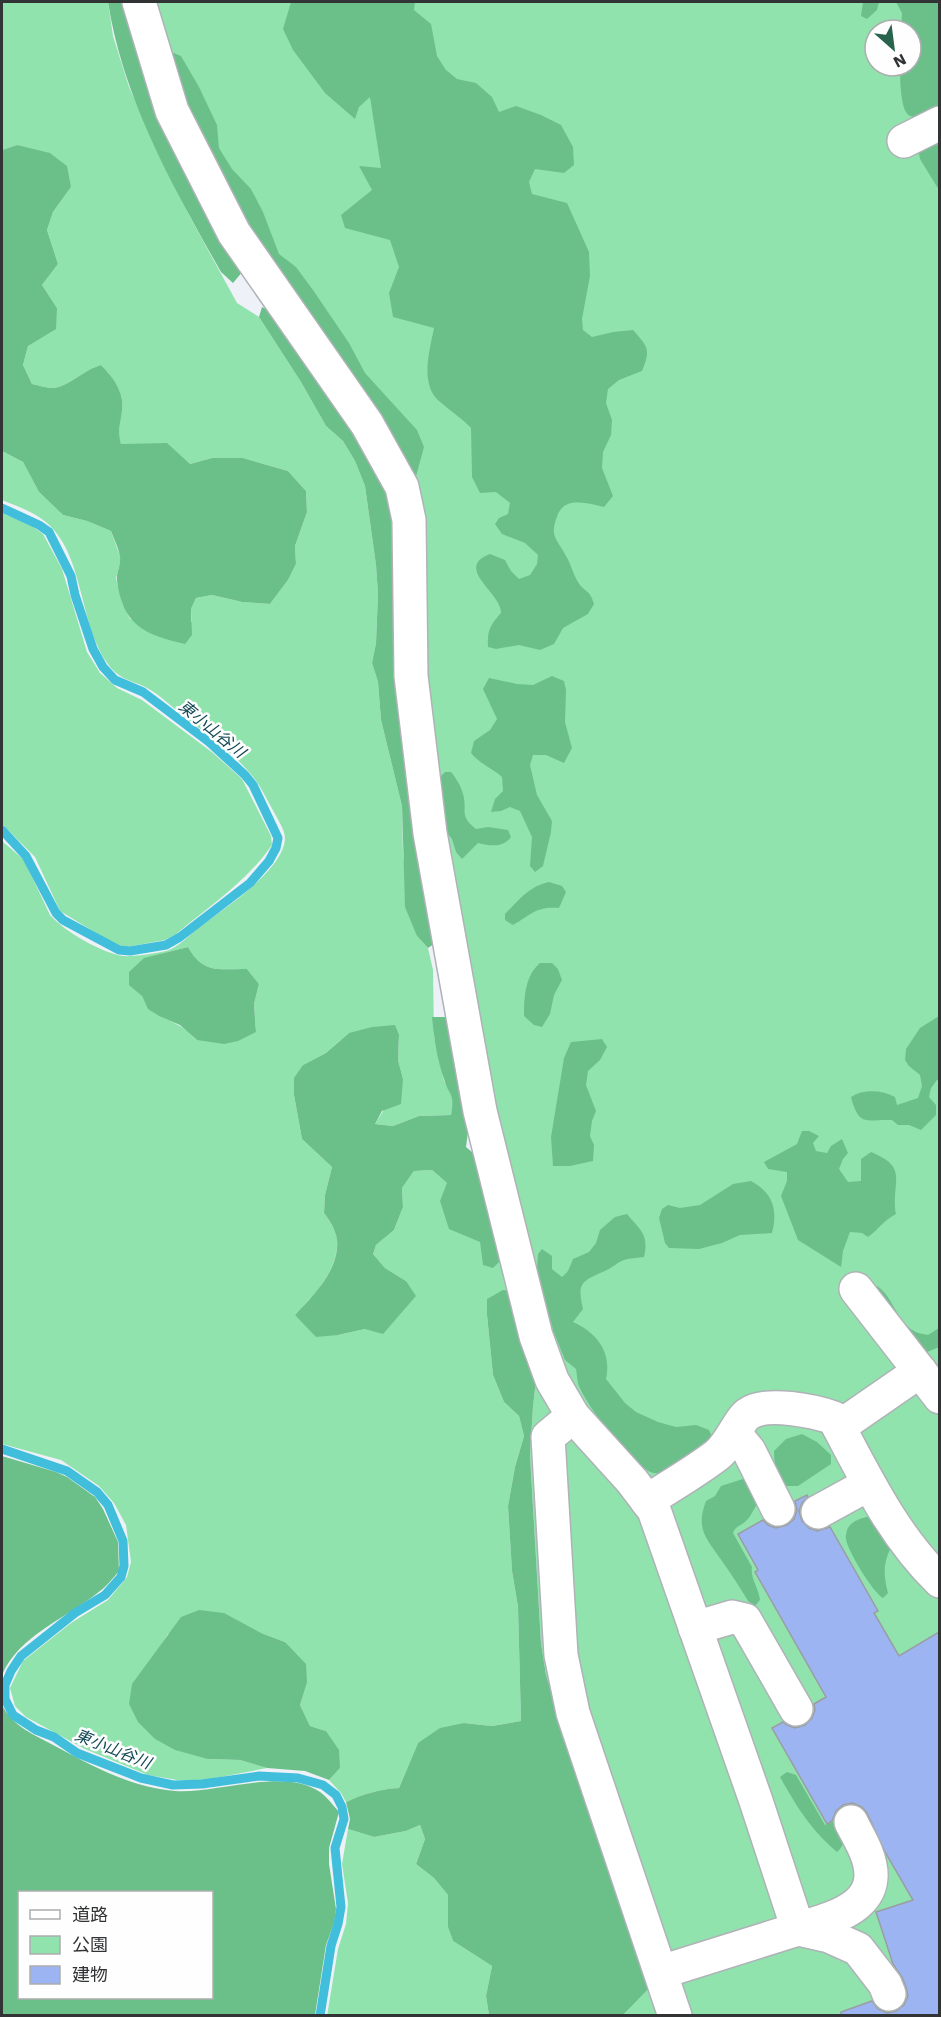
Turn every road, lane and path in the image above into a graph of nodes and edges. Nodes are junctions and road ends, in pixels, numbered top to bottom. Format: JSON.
{"nodes":[{"id":1,"x":140,"y":2,"type":"edge"},
{"id":2,"x":939,"y":123,"type":"edge"},
{"id":3,"x":904,"y":141,"type":"dead end"},
{"id":4,"x":856,"y":1289,"type":"dead end"},
{"id":5,"x":930,"y":1384,"type":"edge"},
{"id":6,"x":573,"y":1416,"type":"junction"},
{"id":7,"x":839,"y":1427,"type":"junction"},
{"id":8,"x":735,"y":1434,"type":"junction"},
{"id":9,"x":869,"y":1484,"type":"junction"},
{"id":10,"x":646,"y":1501,"type":"junction"},
{"id":11,"x":778,"y":1509,"type":"dead end"},
{"id":12,"x":818,"y":1512,"type":"dead end"},
{"id":13,"x":939,"y":1581,"type":"edge"},
{"id":14,"x":695,"y":1628,"type":"junction"},
{"id":15,"x":796,"y":1708,"type":"dead end"},
{"id":16,"x":851,"y":1822,"type":"dead end"},
{"id":17,"x":798,"y":1929,"type":"junction"},
{"id":18,"x":661,"y":1972,"type":"junction"},
{"id":19,"x":889,"y":1994,"type":"dead end"},
{"id":20,"x":675,"y":2016,"type":"edge"}],
"edges":[{"from":1,"to":6,"type":"street"},
{"from":2,"to":3,"type":"street"},
{"from":4,"to":5,"type":"street"},
{"from":5,"to":7,"type":"street"},
{"from":6,"to":10,"type":"street"},
{"from":6,"to":18,"type":"street"},
{"from":7,"to":8,"type":"street"},
{"from":7,"to":9,"type":"street"},
{"from":8,"to":10,"type":"street"},
{"from":8,"to":11,"type":"street"},
{"from":9,"to":12,"type":"street"},
{"from":9,"to":13,"type":"street"},
{"from":10,"to":14,"type":"street"},
{"from":14,"to":15,"type":"street"},
{"from":14,"to":17,"type":"street"},
{"from":16,"to":17,"type":"street"},
{"from":17,"to":18,"type":"street"},
{"from":17,"to":19,"type":"street"},
{"from":18,"to":20,"type":"street"}]}
